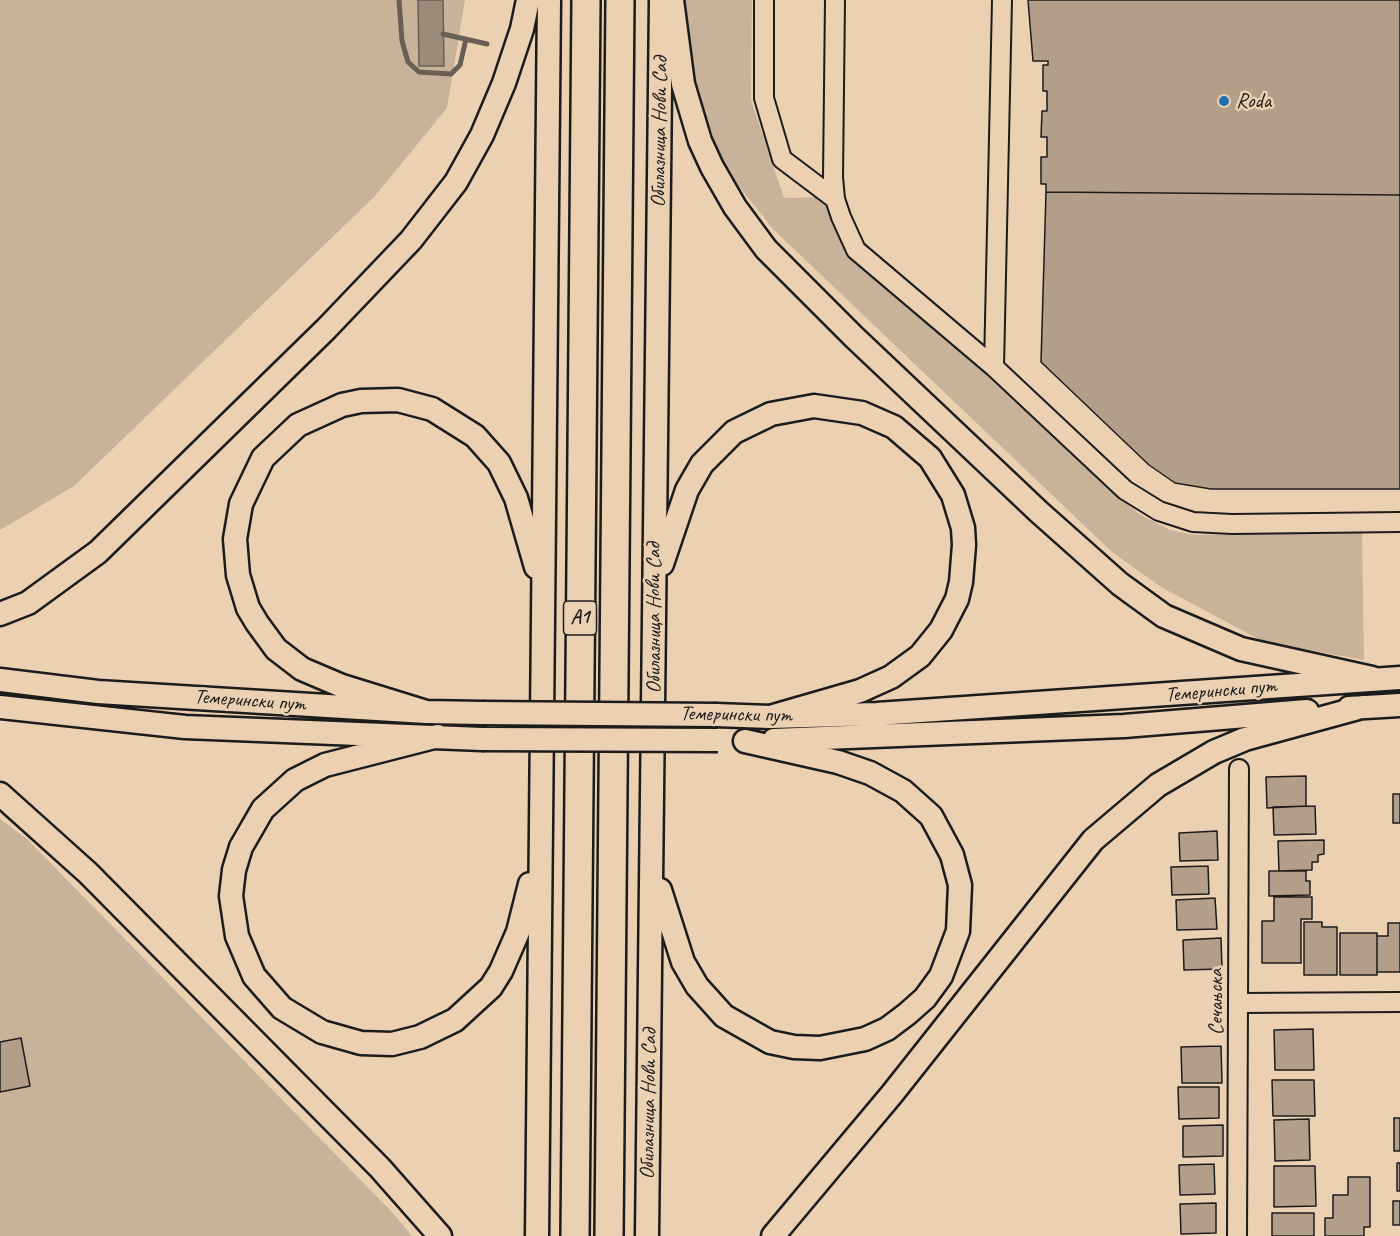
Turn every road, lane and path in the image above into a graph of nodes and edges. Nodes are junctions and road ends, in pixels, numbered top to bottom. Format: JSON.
{"nodes":[{"id":1,"x":528,"y":0,"type":"edge"},
{"id":2,"x":549,"y":0,"type":"edge"},
{"id":3,"x":586,"y":0,"type":"edge"},
{"id":4,"x":620,"y":0,"type":"edge"},
{"id":5,"x":661,"y":0,"type":"edge"},
{"id":6,"x":672,"y":0,"type":"edge"},
{"id":7,"x":764,"y":0,"type":"edge"},
{"id":8,"x":835,"y":0,"type":"edge"},
{"id":9,"x":1002,"y":0,"type":"edge"},
{"id":10,"x":835,"y":199,"type":"junction"},
{"id":11,"x":994,"y":367,"type":"junction"},
{"id":12,"x":1400,"y":522,"type":"edge"},
{"id":13,"x":654,"y":587,"type":"junction"},
{"id":14,"x":544,"y":594,"type":"junction"},
{"id":15,"x":0,"y":615,"type":"edge"},
{"id":16,"x":1372,"y":678,"type":"junction"},
{"id":17,"x":1400,"y":678,"type":"edge"},
{"id":18,"x":0,"y":680,"type":"edge"},
{"id":19,"x":1400,"y":705,"type":"edge"},
{"id":20,"x":0,"y":707,"type":"edge"},
{"id":21,"x":1362,"y":707,"type":"junction"},
{"id":22,"x":426,"y":712,"type":"junction"},
{"id":23,"x":770,"y":717,"type":"junction"},
{"id":24,"x":438,"y":736,"type":"junction"},
{"id":25,"x":745,"y":741,"type":"junction"},
{"id":26,"x":1239,"y":769,"type":"dead end"},
{"id":27,"x":0,"y":794,"type":"edge"},
{"id":28,"x":540,"y":844,"type":"junction"},
{"id":29,"x":653,"y":860,"type":"junction"},
{"id":30,"x":1400,"y":1002,"type":"edge"},
{"id":31,"x":1238,"y":1003,"type":"junction"},
{"id":32,"x":440,"y":1236,"type":"edge"},
{"id":33,"x":537,"y":1236,"type":"edge"},
{"id":34,"x":575,"y":1236,"type":"edge"},
{"id":35,"x":609,"y":1236,"type":"edge"},
{"id":36,"x":647,"y":1236,"type":"edge"},
{"id":37,"x":773,"y":1236,"type":"edge"},
{"id":38,"x":1237,"y":1236,"type":"edge"}],
"edges":[{"from":1,"to":15,"type":"main road"},
{"from":2,"to":14,"type":"main road"},
{"from":3,"to":34,"type":"highway","number":"A1"},
{"from":4,"to":35,"type":"highway","number":"A1"},
{"from":5,"to":13,"type":"main road","name":"Обилазница Нови Сад"},
{"from":6,"to":16,"type":"main road"},
{"from":7,"to":10,"type":"street"},
{"from":8,"to":10,"type":"street"},
{"from":9,"to":11,"type":"street"},
{"from":10,"to":11,"type":"street"},
{"from":11,"to":12,"type":"street"},
{"from":13,"to":23,"type":"main road"},
{"from":13,"to":29,"type":"main road","name":"Обилазница Нови Сад"},
{"from":14,"to":22,"type":"main road"},
{"from":14,"to":28,"type":"main road"},
{"from":16,"to":17,"type":"main road","name":"Темерински пут"},
{"from":16,"to":23,"type":"main road","name":"Темерински пут"},
{"from":18,"to":22,"type":"main road","name":"Темерински пут"},
{"from":19,"to":21,"type":"main road","name":"Темерински пут"},
{"from":20,"to":24,"type":"main road","name":"Темерински пут"},
{"from":21,"to":25,"type":"main road","name":"Темерински пут"},
{"from":21,"to":37,"type":"main road"},
{"from":22,"to":23,"type":"main road","name":"Темерински пут","bridge":true},
{"from":24,"to":25,"type":"main road","name":"Темерински пут","bridge":true},
{"from":24,"to":28,"type":"main road"},
{"from":25,"to":29,"type":"main road"},
{"from":26,"to":31,"type":"street","name":"Сечањска"},
{"from":27,"to":32,"type":"main road"},
{"from":28,"to":33,"type":"main road"},
{"from":29,"to":36,"type":"main road","name":"Обилазница Нови Сад"},
{"from":30,"to":31,"type":"street"},
{"from":31,"to":38,"type":"street","name":"Сечањска"}]}
